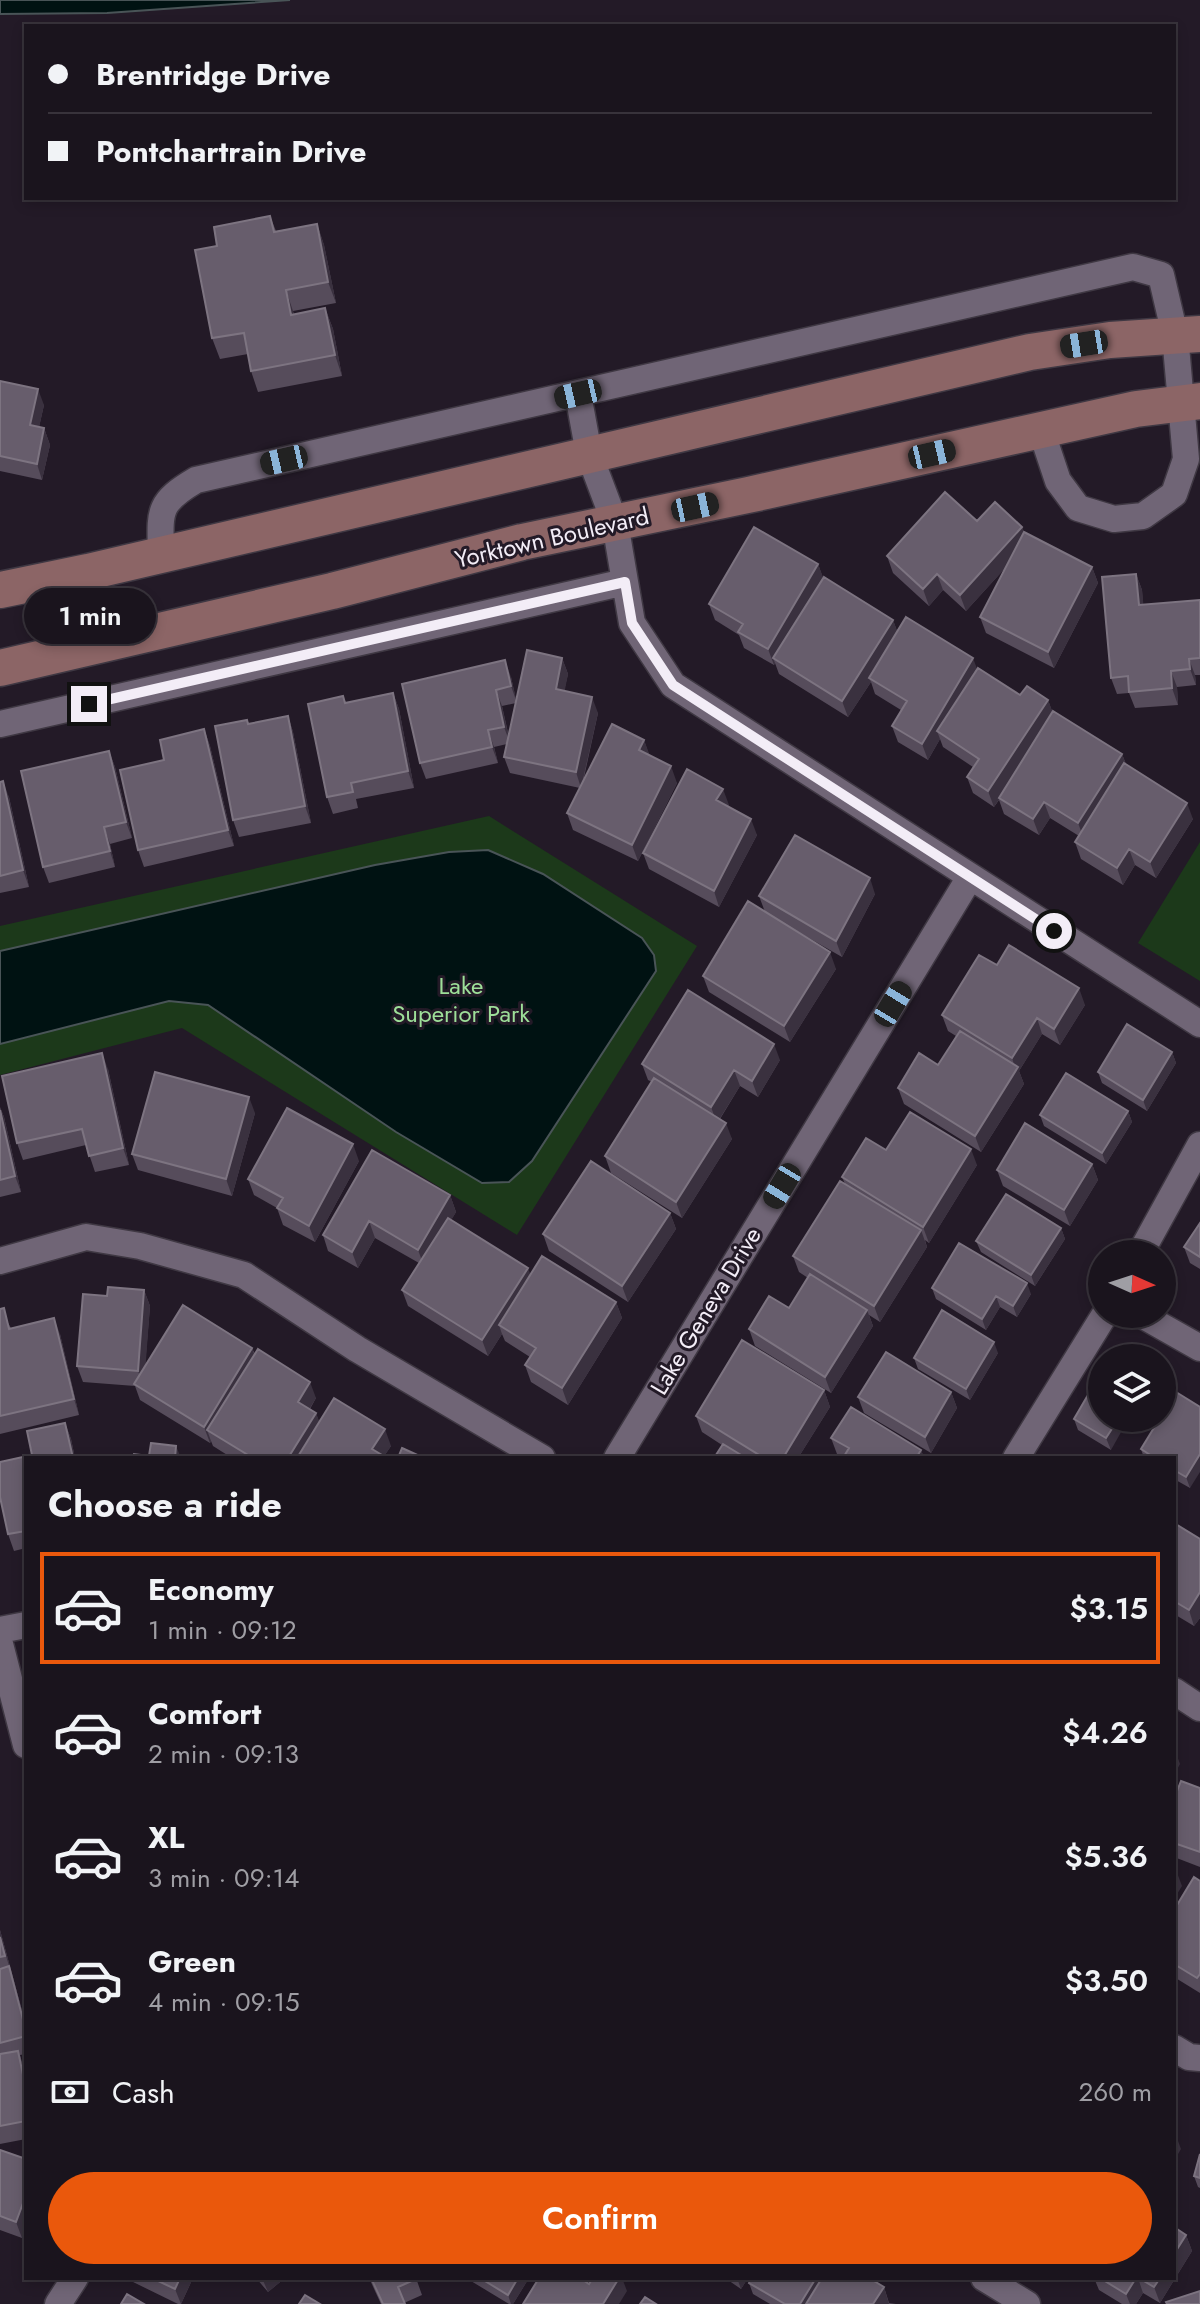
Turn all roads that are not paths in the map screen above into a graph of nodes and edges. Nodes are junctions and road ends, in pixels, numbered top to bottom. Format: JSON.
{"nodes":[{"id":1,"x":1187,"y":334,"type":"edge"},
{"id":2,"x":578,"y":394,"type":"junction"},
{"id":3,"x":1190,"y":402,"type":"edge"},
{"id":4,"x":1041,"y":430,"type":"junction"},
{"id":5,"x":589,"y":454,"type":"junction"},
{"id":6,"x":615,"y":523,"type":"junction"},
{"id":7,"x":161,"y":555,"type":"junction"},
{"id":8,"x":625,"y":582,"type":"junction"},
{"id":9,"x":0,"y":590,"type":"edge"},
{"id":10,"x":0,"y":668,"type":"edge"},
{"id":11,"x":0,"y":724,"type":"edge"},
{"id":12,"x":970,"y":877,"type":"junction"},
{"id":13,"x":1200,"y":1024,"type":"edge"},
{"id":14,"x":1200,"y":1145,"type":"edge"},
{"id":15,"x":1148,"y":1240,"type":"edge"},
{"id":16,"x":0,"y":1261,"type":"edge"},
{"id":17,"x":1096,"y":1328,"type":"edge"},
{"id":18,"x":1165,"y":1328,"type":"edge"},
{"id":19,"x":1200,"y":1348,"type":"edge"},
{"id":20,"x":539,"y":1456,"type":"edge"},
{"id":21,"x":618,"y":1456,"type":"edge"},
{"id":22,"x":1017,"y":1456,"type":"edge"},
{"id":23,"x":24,"y":1625,"type":"edge"},
{"id":24,"x":0,"y":1630,"type":"edge"},
{"id":25,"x":0,"y":1644,"type":"edge"},
{"id":26,"x":1176,"y":1692,"type":"edge"},
{"id":27,"x":1200,"y":1708,"type":"edge"},
{"id":28,"x":24,"y":1737,"type":"edge"},
{"id":29,"x":1176,"y":2049,"type":"edge"},
{"id":30,"x":1200,"y":2058,"type":"edge"},
{"id":31,"x":74,"y":2280,"type":"edge"},
{"id":32,"x":987,"y":2280,"type":"edge"},
{"id":33,"x":58,"y":2304,"type":"edge"},
{"id":34,"x":1027,"y":2304,"type":"edge"}],
"edges":[{"from":1,"to":2,"type":"street"},
{"from":1,"to":3,"type":"street"},
{"from":1,"to":5,"type":"main road"},
{"from":2,"to":5,"type":"street"},
{"from":2,"to":7,"type":"street"},
{"from":3,"to":4,"type":"main road","name":"Yorktown Boulevard"},
{"from":3,"to":4,"type":"street"},
{"from":4,"to":6,"type":"main road","name":"Yorktown Boulevard"},
{"from":5,"to":6,"type":"street"},
{"from":5,"to":7,"type":"main road"},
{"from":6,"to":8,"type":"street"},
{"from":6,"to":10,"type":"main road","name":"Yorktown Boulevard"},
{"from":7,"to":9,"type":"main road"},
{"from":8,"to":11,"type":"street"},
{"from":8,"to":12,"type":"street"},
{"from":12,"to":13,"type":"street"},
{"from":12,"to":21,"type":"street","name":"Lake Geneva Drive"},
{"from":14,"to":15,"type":"street"},
{"from":16,"to":20,"type":"street"},
{"from":17,"to":22,"type":"street"},
{"from":18,"to":19,"type":"street"},
{"from":23,"to":24,"type":"street"},
{"from":25,"to":28,"type":"street"},
{"from":26,"to":27,"type":"street"},
{"from":29,"to":30,"type":"street"},
{"from":31,"to":33,"type":"street"},
{"from":32,"to":34,"type":"street"}]}
